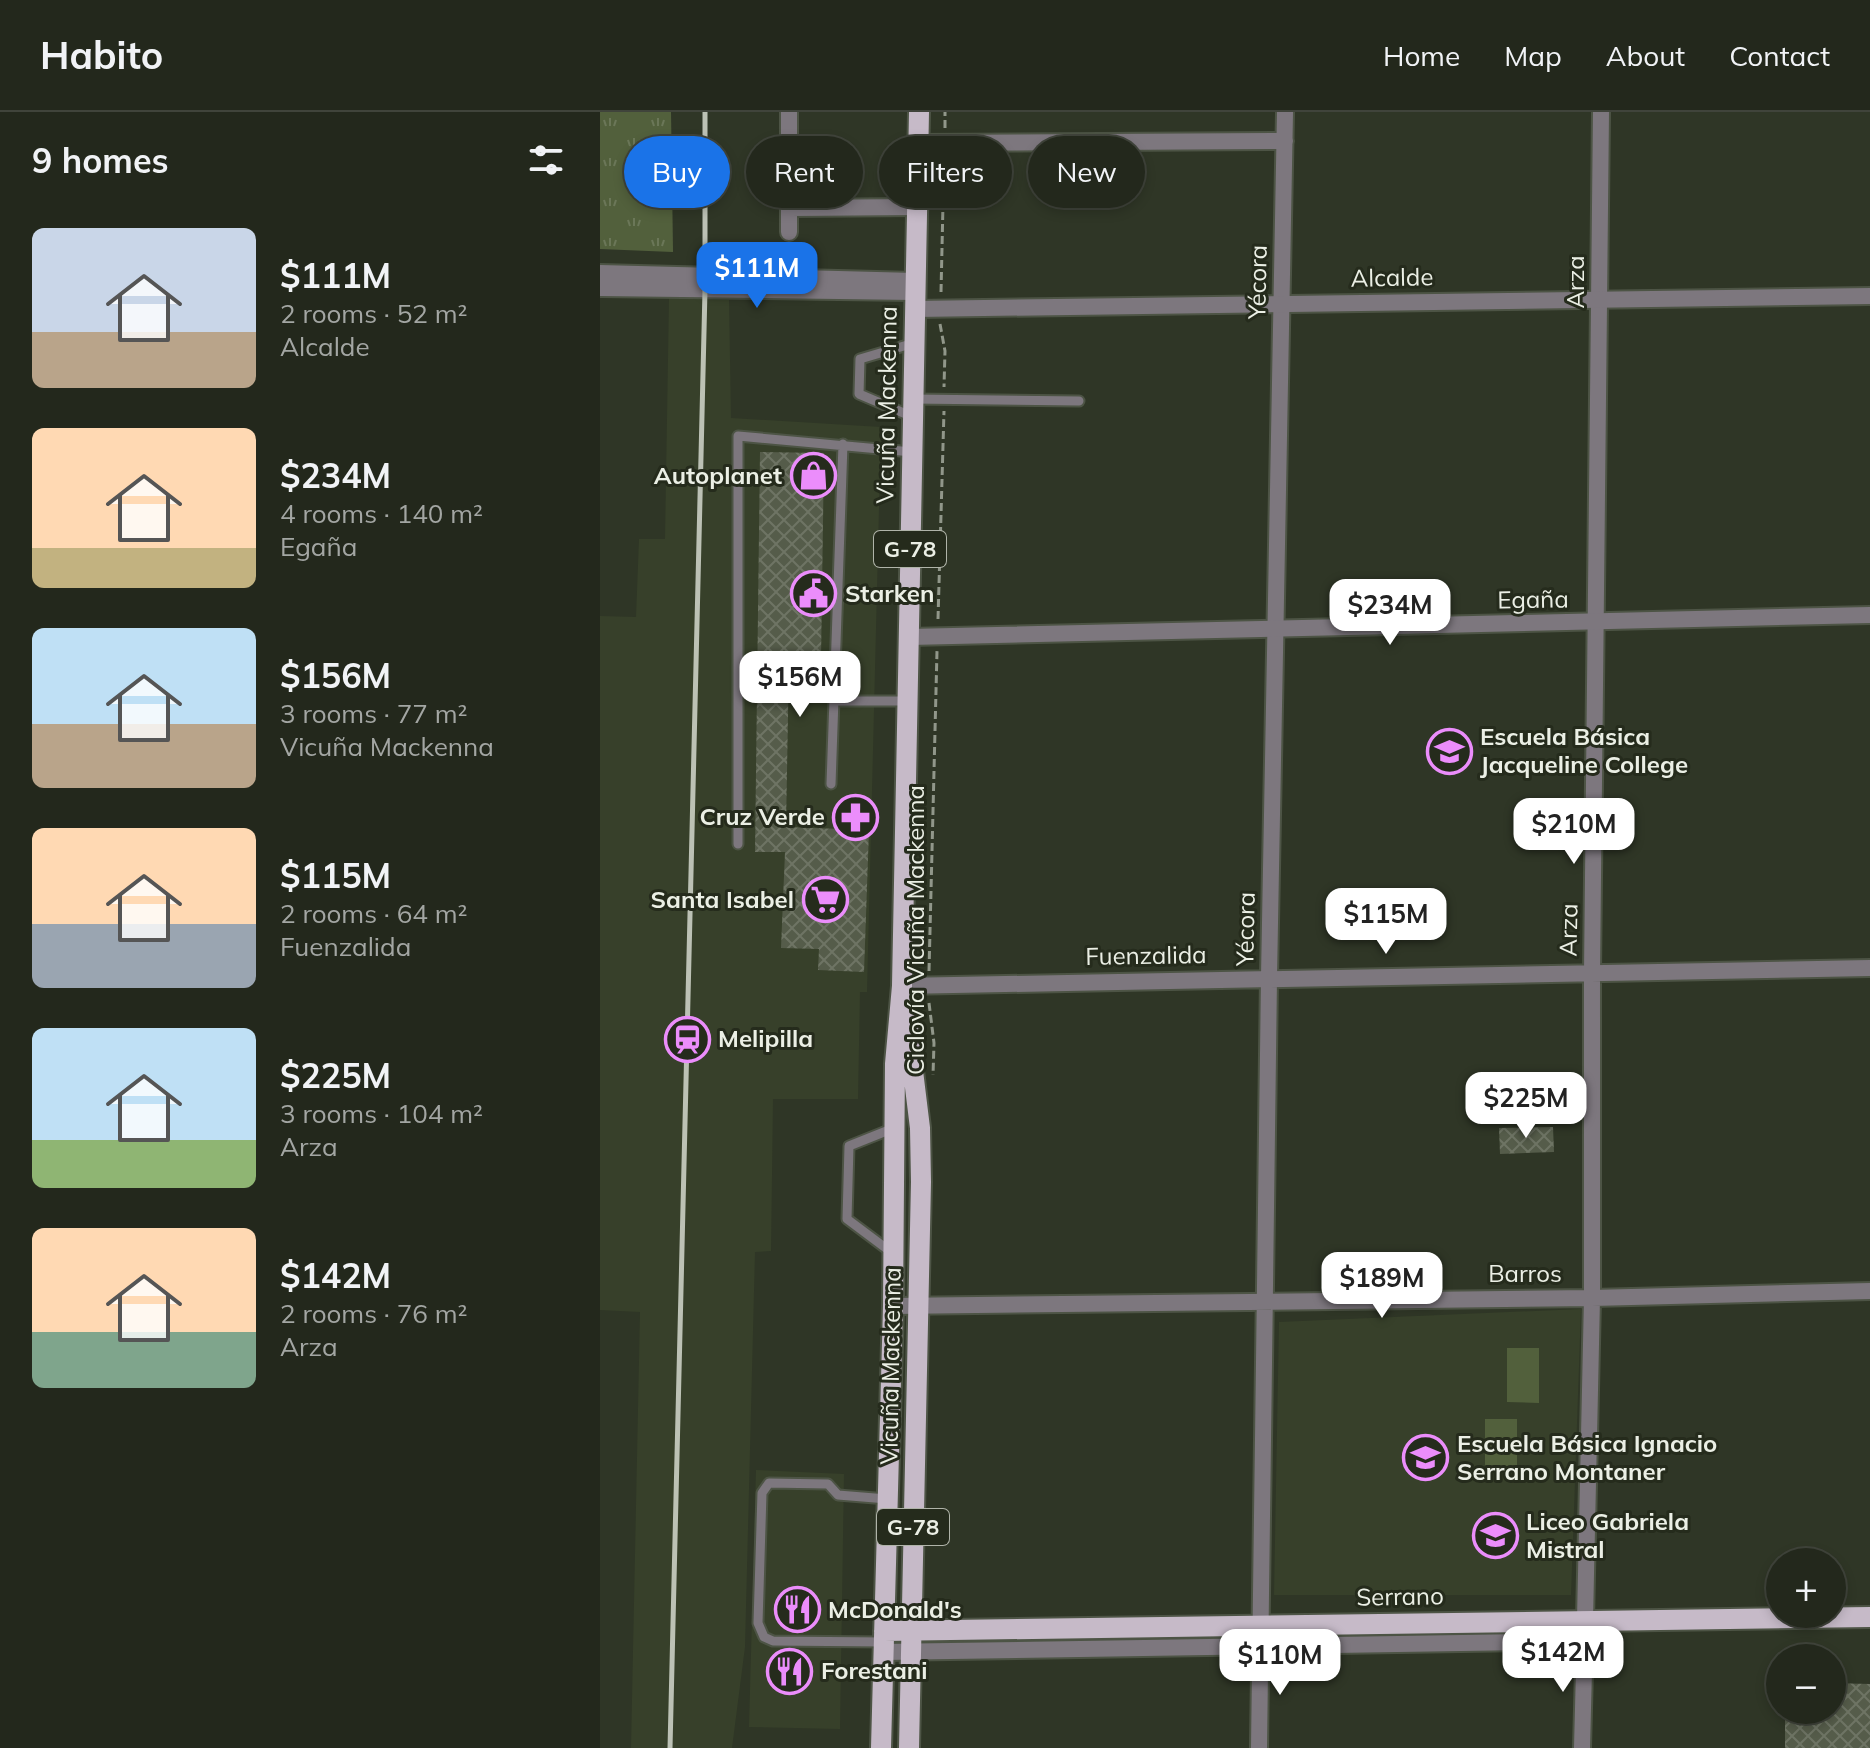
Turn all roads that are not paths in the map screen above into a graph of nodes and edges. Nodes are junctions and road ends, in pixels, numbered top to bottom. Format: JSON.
{"nodes":[{"id":1,"x":789,"y":112,"type":"edge"},
{"id":2,"x":919,"y":112,"type":"edge"},
{"id":3,"x":1285,"y":112,"type":"edge"},
{"id":4,"x":1601,"y":112,"type":"edge"},
{"id":5,"x":789,"y":136,"type":"edge"},
{"id":6,"x":918,"y":136,"type":"edge"},
{"id":7,"x":1285,"y":141,"type":"junction"},
{"id":8,"x":1012,"y":143,"type":"edge"},
{"id":9,"x":789,"y":208,"type":"edge"},
{"id":10,"x":917,"y":208,"type":"edge"},
{"id":11,"x":789,"y":232,"type":"dead end"},
{"id":12,"x":600,"y":273,"type":"edge"},
{"id":13,"x":600,"y":288,"type":"edge"},
{"id":14,"x":915,"y":294,"type":"junction"},
{"id":15,"x":1870,"y":296,"type":"edge"},
{"id":16,"x":1600,"y":299,"type":"junction"},
{"id":17,"x":1282,"y":304,"type":"junction"},
{"id":18,"x":914,"y":343,"type":"junction"},
{"id":19,"x":1079,"y":401,"type":"dead end"},
{"id":20,"x":913,"y":408,"type":"junction"},
{"id":21,"x":843,"y":444,"type":"junction"},
{"id":22,"x":912,"y":452,"type":"junction"},
{"id":23,"x":1870,"y":615,"type":"edge"},
{"id":24,"x":1597,"y":622,"type":"junction"},
{"id":25,"x":1276,"y":629,"type":"junction"},
{"id":26,"x":909,"y":637,"type":"junction"},
{"id":27,"x":834,"y":701,"type":"junction"},
{"id":28,"x":908,"y":701,"type":"junction"},
{"id":29,"x":831,"y":784,"type":"dead end"},
{"id":30,"x":738,"y":844,"type":"dead end"},
{"id":31,"x":1870,"y":968,"type":"edge"},
{"id":32,"x":1592,"y":973,"type":"junction"},
{"id":33,"x":1269,"y":977,"type":"junction"},
{"id":34,"x":902,"y":986,"type":"junction"},
{"id":35,"x":894,"y":1128,"type":"junction"},
{"id":36,"x":893,"y":1254,"type":"junction"},
{"id":37,"x":1870,"y":1291,"type":"edge"},
{"id":38,"x":1592,"y":1298,"type":"junction"},
{"id":39,"x":1266,"y":1301,"type":"junction"},
{"id":40,"x":919,"y":1305,"type":"junction"},
{"id":41,"x":893,"y":1306,"type":"junction"},
{"id":42,"x":887,"y":1499,"type":"junction"},
{"id":43,"x":1870,"y":1617,"type":"edge"},
{"id":44,"x":1585,"y":1630,"type":"junction"},
{"id":45,"x":1261,"y":1636,"type":"junction"},
{"id":46,"x":911,"y":1641,"type":"junction"},
{"id":47,"x":883,"y":1642,"type":"junction"},
{"id":48,"x":881,"y":1748,"type":"edge"},
{"id":49,"x":909,"y":1748,"type":"edge"},
{"id":50,"x":1259,"y":1748,"type":"edge"},
{"id":51,"x":1582,"y":1748,"type":"edge"}],
"edges":[{"from":1,"to":5,"type":"street"},
{"from":2,"to":6,"type":"main road","name":"Vicuña Mackenna","number":"G-78"},
{"from":3,"to":7,"type":"street","name":"Yécora"},
{"from":4,"to":16,"type":"street","name":"Arza"},
{"from":7,"to":8,"type":"street"},
{"from":7,"to":17,"type":"street","name":"Yécora"},
{"from":9,"to":11,"type":"street"},
{"from":10,"to":14,"type":"main road","name":"Vicuña Mackenna","number":"G-78"},
{"from":12,"to":14,"type":"street","name":"Alcalde"},
{"from":13,"to":14,"type":"street","name":"Alcalde"},
{"from":14,"to":17,"type":"street","name":"Alcalde"},
{"from":14,"to":18,"type":"main road","name":"Vicuña Mackenna","number":"G-78"},
{"from":15,"to":16,"type":"street","name":"Alcalde"},
{"from":16,"to":17,"type":"street","name":"Alcalde"},
{"from":16,"to":24,"type":"street","name":"Arza"},
{"from":17,"to":25,"type":"street","name":"Yécora"},
{"from":18,"to":20,"type":"main road","name":"Vicuña Mackenna","number":"G-78"},
{"from":18,"to":20,"type":"lane"},
{"from":19,"to":20,"type":"lane"},
{"from":20,"to":22,"type":"main road","name":"Vicuña Mackenna","number":"G-78"},
{"from":21,"to":22,"type":"lane"},
{"from":21,"to":27,"type":"lane"},
{"from":21,"to":30,"type":"lane"},
{"from":22,"to":26,"type":"main road","name":"Vicuña Mackenna","number":"G-78"},
{"from":23,"to":24,"type":"street","name":"Egaña"},
{"from":24,"to":25,"type":"street","name":"Egaña"},
{"from":24,"to":32,"type":"street","name":"Arza"},
{"from":25,"to":26,"type":"street","name":"Egaña"},
{"from":25,"to":33,"type":"street","name":"Yécora"},
{"from":26,"to":28,"type":"main road","name":"Vicuña Mackenna","number":"G-78"},
{"from":27,"to":28,"type":"lane"},
{"from":27,"to":29,"type":"lane"},
{"from":28,"to":34,"type":"main road","name":"Vicuña Mackenna","number":"G-78"},
{"from":31,"to":32,"type":"street","name":"Fuenzalida"},
{"from":32,"to":33,"type":"street","name":"Fuenzalida"},
{"from":32,"to":38,"type":"street","name":"Arza"},
{"from":33,"to":34,"type":"street","name":"Fuenzalida"},
{"from":33,"to":39,"type":"street","name":"Yécora"},
{"from":34,"to":35,"type":"main road","name":"Vicuña Mackenna","number":"G-78"},
{"from":34,"to":40,"type":"main road","name":"Vicuña Mackenna","number":"G-78"},
{"from":35,"to":36,"type":"main road","name":"Vicuña Mackenna","number":"G-78"},
{"from":35,"to":36,"type":"lane"},
{"from":36,"to":41,"type":"main road","name":"Vicuña Mackenna","number":"G-78"},
{"from":37,"to":38,"type":"street","name":"Barros"},
{"from":38,"to":39,"type":"street","name":"Barros"},
{"from":38,"to":44,"type":"street","name":"Arza"},
{"from":39,"to":40,"type":"street","name":"Barros"},
{"from":39,"to":45,"type":"street","name":"Yécora"},
{"from":40,"to":41,"type":"street","name":"Barros"},
{"from":40,"to":46,"type":"main road","name":"Vicuña Mackenna","number":"G-78"},
{"from":41,"to":42,"type":"main road","name":"Vicuña Mackenna","number":"G-78"},
{"from":42,"to":47,"type":"main road","name":"Vicuña Mackenna","number":"G-78"},
{"from":42,"to":47,"type":"lane"},
{"from":43,"to":44,"type":"main road","name":"Serrano"},
{"from":44,"to":45,"type":"main road","name":"Serrano"},
{"from":44,"to":51,"type":"street","name":"Arza"},
{"from":45,"to":46,"type":"main road","name":"Serrano"},
{"from":45,"to":50,"type":"street","name":"Yécora"},
{"from":46,"to":47,"type":"main road","name":"Serrano"},
{"from":46,"to":49,"type":"main road","name":"Vicuña Mackenna","number":"G-78"},
{"from":47,"to":48,"type":"main road","name":"Vicuña Mackenna","number":"G-78"}]}
